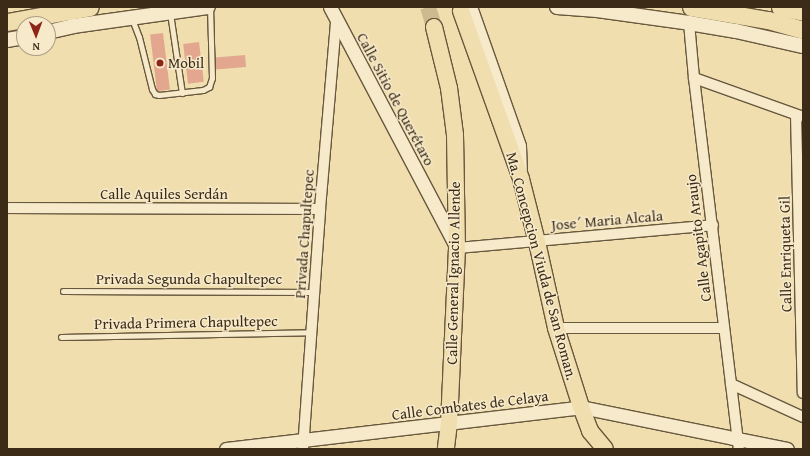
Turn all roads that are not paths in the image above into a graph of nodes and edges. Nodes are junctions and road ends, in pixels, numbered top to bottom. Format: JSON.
{"nodes":[{"id":1,"x":90,"y":7,"type":"edge"},
{"id":2,"x":209,"y":7,"type":"edge"},
{"id":3,"x":330,"y":7,"type":"edge"},
{"id":4,"x":557,"y":7,"type":"edge"},
{"id":5,"x":780,"y":7,"type":"edge"},
{"id":6,"x":466,"y":9,"type":"edge"},
{"id":7,"x":170,"y":12,"type":"junction"},
{"id":8,"x":803,"y":12,"type":"edge"},
{"id":9,"x":690,"y":15,"type":"edge"},
{"id":10,"x":132,"y":18,"type":"junction"},
{"id":11,"x":336,"y":21,"type":"junction"},
{"id":12,"x":7,"y":22,"type":"edge"},
{"id":13,"x":434,"y":27,"type":"tunnel mouth"},
{"id":14,"x":803,"y":30,"type":"edge"},
{"id":15,"x":56,"y":31,"type":"edge"},
{"id":16,"x":803,"y":46,"type":"edge"},
{"id":17,"x":694,"y":78,"type":"junction"},
{"id":18,"x":182,"y":93,"type":"junction"},
{"id":19,"x":800,"y":116,"type":"edge"},
{"id":20,"x":7,"y":208,"type":"edge"},
{"id":21,"x":320,"y":209,"type":"junction"},
{"id":22,"x":712,"y":225,"type":"junction"},
{"id":23,"x":537,"y":242,"type":"junction"},
{"id":24,"x":457,"y":248,"type":"junction"},
{"id":25,"x":63,"y":291,"type":"dead end"},
{"id":26,"x":315,"y":292,"type":"junction"},
{"id":27,"x":556,"y":328,"type":"junction"},
{"id":28,"x":724,"y":328,"type":"junction"},
{"id":29,"x":312,"y":332,"type":"junction"},
{"id":30,"x":62,"y":337,"type":"dead end"},
{"id":31,"x":731,"y":384,"type":"junction"},
{"id":32,"x":803,"y":393,"type":"edge"},
{"id":33,"x":581,"y":408,"type":"junction"},
{"id":34,"x":803,"y":417,"type":"edge"},
{"id":35,"x":449,"y":423,"type":"junction"},
{"id":36,"x":738,"y":444,"type":"edge"},
{"id":37,"x":304,"y":445,"type":"edge"},
{"id":38,"x":226,"y":449,"type":"edge"},
{"id":39,"x":446,"y":449,"type":"edge"},
{"id":40,"x":605,"y":449,"type":"edge"},
{"id":41,"x":787,"y":449,"type":"edge"}],
"edges":[{"from":1,"to":12,"type":"highway"},
{"from":2,"to":7,"type":"main road"},
{"from":2,"to":18,"type":"lane"},
{"from":3,"to":11,"type":"street","name":"Calle Sitio de Querétaro"},
{"from":4,"to":9,"type":"main road"},
{"from":5,"to":8,"type":"highway"},
{"from":6,"to":23,"type":"main road","name":"Ma. Concepcion Viuda de San Roman."},
{"from":7,"to":10,"type":"main road"},
{"from":7,"to":18,"type":"lane"},
{"from":9,"to":14,"type":"highway"},
{"from":9,"to":16,"type":"main road"},
{"from":9,"to":17,"type":"street","name":"Calle Agapito Araujo"},
{"from":10,"to":15,"type":"main road"},
{"from":10,"to":18,"type":"lane"},
{"from":11,"to":21,"type":"street","name":"Privada Chapultepec"},
{"from":11,"to":24,"type":"street","name":"Calle Sitio de Querétaro"},
{"from":13,"to":24,"type":"main road","name":"Calle General Ignacio Allende"},
{"from":17,"to":19,"type":"street"},
{"from":17,"to":22,"type":"street","name":"Calle Agapito Araujo"},
{"from":19,"to":32,"type":"street","name":"Calle Enriqueta Gil"},
{"from":20,"to":21,"type":"street","name":"Calle Aquiles Serdán"},
{"from":21,"to":26,"type":"street","name":"Privada Chapultepec"},
{"from":22,"to":23,"type":"street","name":"Jose´ Maria Alcala"},
{"from":22,"to":28,"type":"street","name":"Calle Agapito Araujo"},
{"from":23,"to":24,"type":"street","name":"Jose´ Maria Alcala"},
{"from":23,"to":27,"type":"main road","name":"Ma. Concepcion Viuda de San Roman."},
{"from":24,"to":35,"type":"main road","name":"Calle General Ignacio Allende"},
{"from":25,"to":26,"type":"lane","name":"Privada Segunda Chapultepec"},
{"from":26,"to":29,"type":"street","name":"Privada Chapultepec"},
{"from":27,"to":28,"type":"street"},
{"from":27,"to":33,"type":"main road","name":"Ma. Concepcion Viuda de San Roman."},
{"from":28,"to":31,"type":"street","name":"Calle Agapito Araujo"},
{"from":29,"to":30,"type":"lane","name":"Privada Primera Chapultepec"},
{"from":29,"to":37,"type":"street","name":"Privada Chapultepec"},
{"from":31,"to":34,"type":"street"},
{"from":31,"to":36,"type":"street","name":"Calle Agapito Araujo"},
{"from":33,"to":35,"type":"street","name":"Calle Combates de Celaya"},
{"from":33,"to":36,"type":"street","name":"Calle Combates de Celaya"},
{"from":33,"to":40,"type":"main road","name":"Ma. Concepcion Viuda de San Roman."},
{"from":35,"to":37,"type":"street","name":"Calle Combates de Celaya"},
{"from":35,"to":39,"type":"main road","name":"Calle General Ignacio Allende"},
{"from":36,"to":41,"type":"street","name":"Calle Combates de Celaya"},
{"from":37,"to":38,"type":"street","name":"Calle Combates de Celaya"}]}
